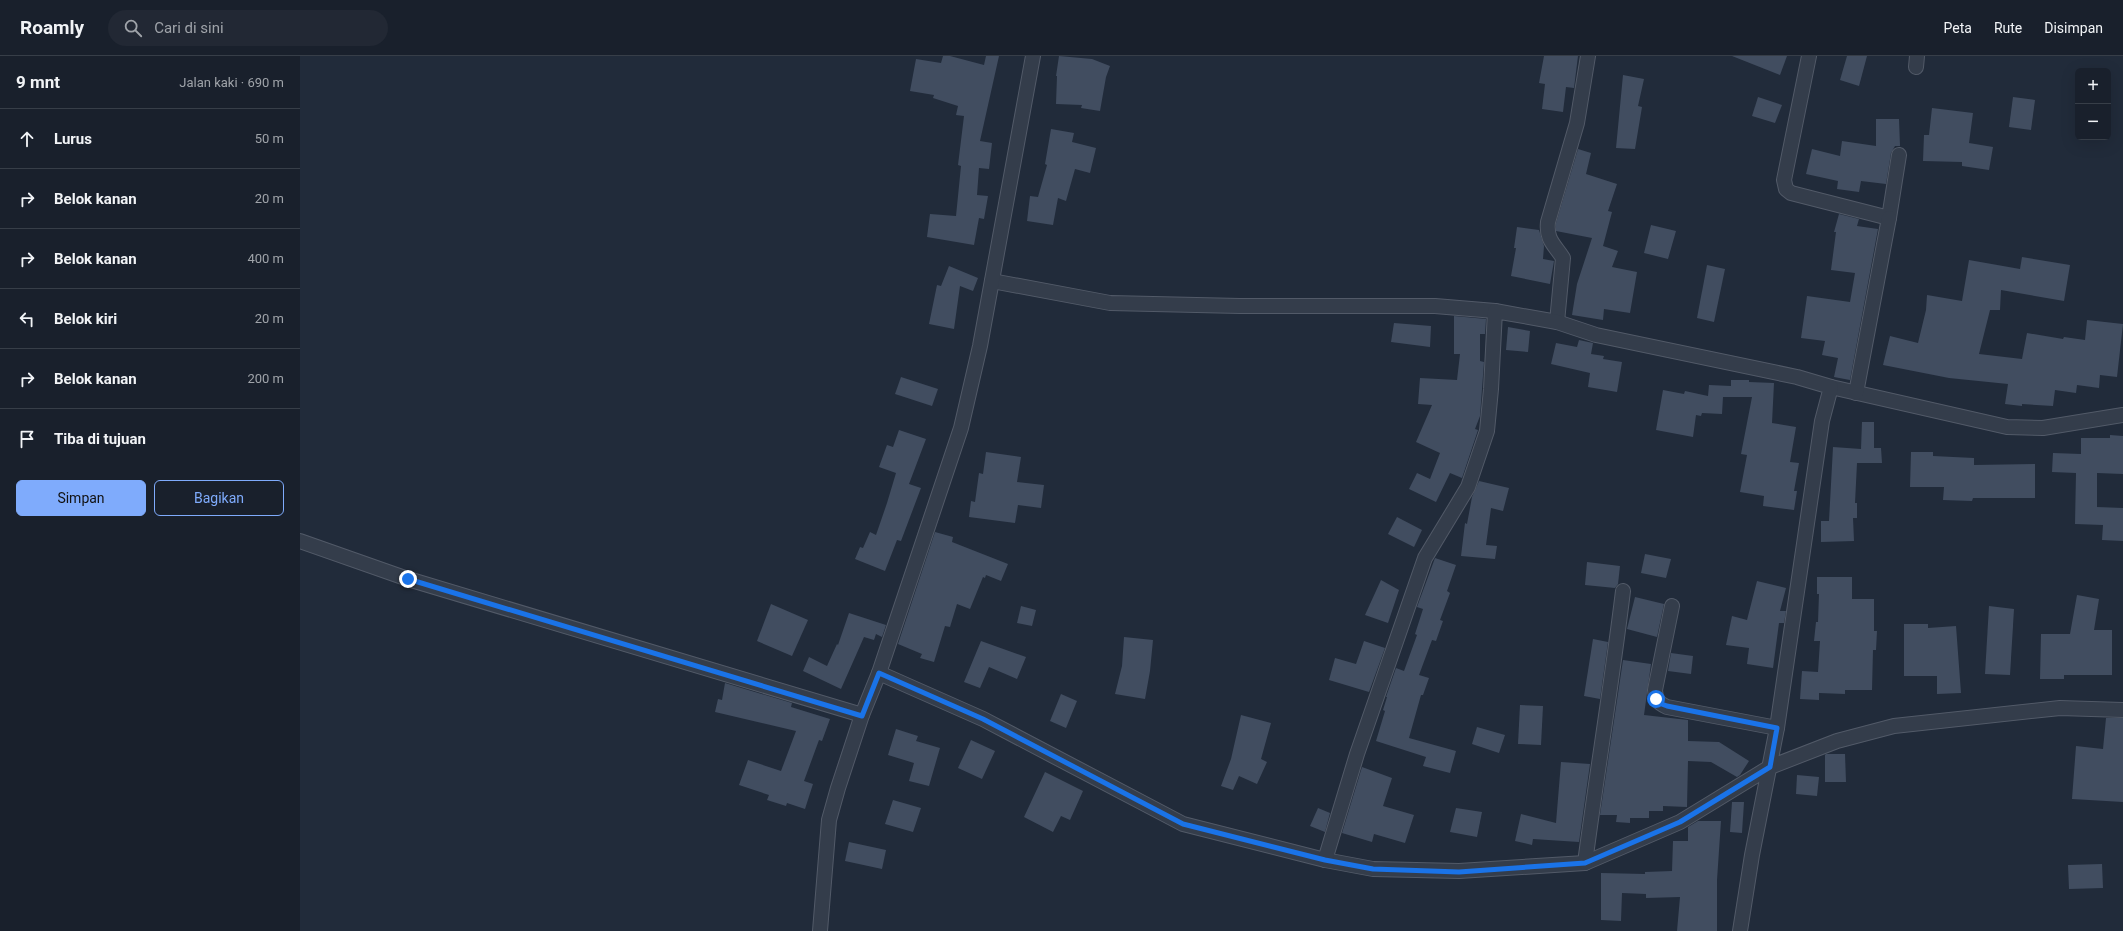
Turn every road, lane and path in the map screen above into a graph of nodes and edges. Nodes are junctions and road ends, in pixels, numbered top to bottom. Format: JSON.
{"nodes":[{"id":1,"x":1033,"y":56,"type":"edge"},
{"id":2,"x":1588,"y":56,"type":"edge"},
{"id":3,"x":1808,"y":56,"type":"edge"},
{"id":4,"x":1899,"y":155,"type":"dead end"},
{"id":5,"x":1889,"y":218,"type":"junction"},
{"id":6,"x":992,"y":281,"type":"junction"},
{"id":7,"x":1495,"y":311,"type":"junction"},
{"id":8,"x":1557,"y":322,"type":"junction"},
{"id":9,"x":1831,"y":387,"type":"junction"},
{"id":10,"x":1856,"y":394,"type":"junction"},
{"id":11,"x":2123,"y":415,"type":"edge"},
{"id":12,"x":300,"y":541,"type":"edge"},
{"id":13,"x":1623,"y":591,"type":"dead end"},
{"id":14,"x":1672,"y":606,"type":"dead end"},
{"id":15,"x":879,"y":673,"type":"junction"},
{"id":16,"x":2123,"y":710,"type":"edge"},
{"id":17,"x":862,"y":716,"type":"junction"},
{"id":18,"x":1777,"y":728,"type":"junction"},
{"id":19,"x":1770,"y":767,"type":"junction"},
{"id":20,"x":1325,"y":860,"type":"junction"},
{"id":21,"x":1585,"y":863,"type":"junction"},
{"id":22,"x":820,"y":931,"type":"edge"},
{"id":23,"x":1740,"y":931,"type":"edge"}],
"edges":[{"from":1,"to":6,"type":"street"},
{"from":2,"to":8,"type":"street"},
{"from":3,"to":5,"type":"street"},
{"from":4,"to":5,"type":"street"},
{"from":5,"to":10,"type":"street"},
{"from":6,"to":7,"type":"street"},
{"from":6,"to":15,"type":"street"},
{"from":7,"to":8,"type":"street"},
{"from":7,"to":20,"type":"street"},
{"from":8,"to":9,"type":"street"},
{"from":9,"to":10,"type":"street"},
{"from":9,"to":18,"type":"street"},
{"from":10,"to":11,"type":"street"},
{"from":12,"to":17,"type":"street"},
{"from":13,"to":21,"type":"street"},
{"from":14,"to":18,"type":"street"},
{"from":15,"to":17,"type":"street"},
{"from":15,"to":20,"type":"street"},
{"from":16,"to":19,"type":"street"},
{"from":17,"to":22,"type":"street"},
{"from":18,"to":19,"type":"street"},
{"from":19,"to":21,"type":"street"},
{"from":19,"to":23,"type":"street"},
{"from":20,"to":21,"type":"street"}]}
